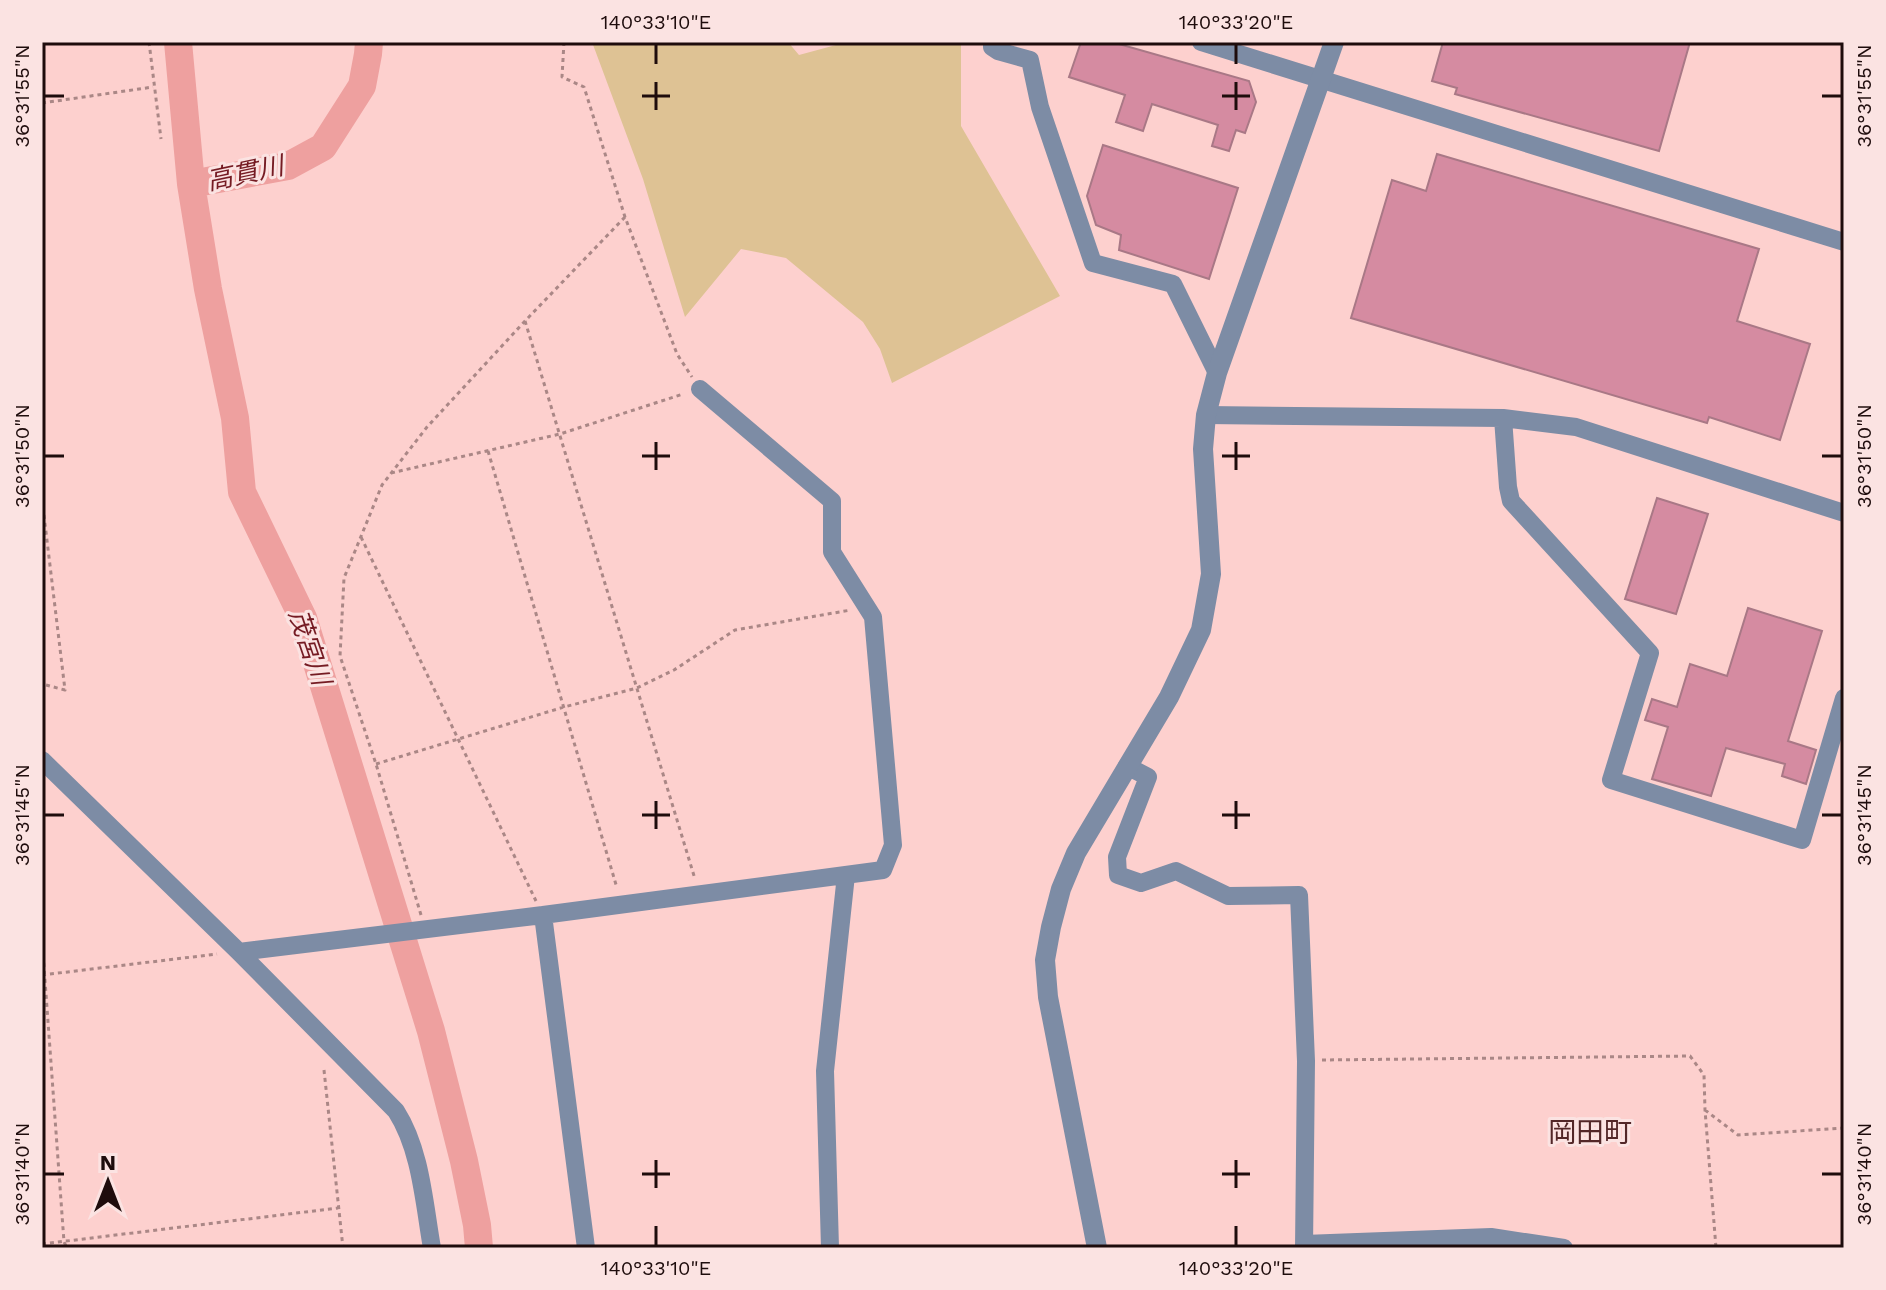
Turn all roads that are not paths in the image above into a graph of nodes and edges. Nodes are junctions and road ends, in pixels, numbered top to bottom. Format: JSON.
{"nodes":[{"id":1,"x":992,"y":42,"type":"edge"},
{"id":2,"x":1201,"y":42,"type":"edge"},
{"id":3,"x":1334,"y":42,"type":"edge"},
{"id":4,"x":1321,"y":79,"type":"junction"},
{"id":5,"x":1844,"y":242,"type":"edge"},
{"id":6,"x":1217,"y":373,"type":"junction"},
{"id":7,"x":700,"y":389,"type":"road end"},
{"id":8,"x":1206,"y":415,"type":"junction"},
{"id":9,"x":1503,"y":418,"type":"junction"},
{"id":10,"x":1844,"y":513,"type":"edge"},
{"id":11,"x":1844,"y":698,"type":"edge"},
{"id":12,"x":42,"y":760,"type":"edge"},
{"id":13,"x":1127,"y":766,"type":"junction"},
{"id":14,"x":846,"y":875,"type":"junction"},
{"id":15,"x":543,"y":915,"type":"junction"},
{"id":16,"x":239,"y":952,"type":"junction"},
{"id":17,"x":1304,"y":1246,"type":"edge"},
{"id":18,"x":432,"y":1248,"type":"edge"},
{"id":19,"x":586,"y":1248,"type":"edge"},
{"id":20,"x":830,"y":1248,"type":"edge"},
{"id":21,"x":1097,"y":1248,"type":"edge"},
{"id":22,"x":1564,"y":1248,"type":"edge"}],
"edges":[{"from":1,"to":6,"type":"street"},
{"from":2,"to":4,"type":"street"},
{"from":3,"to":4,"type":"street"},
{"from":4,"to":5,"type":"street"},
{"from":4,"to":6,"type":"street"},
{"from":6,"to":8,"type":"street"},
{"from":7,"to":14,"type":"street"},
{"from":8,"to":9,"type":"street"},
{"from":8,"to":13,"type":"street"},
{"from":9,"to":10,"type":"street"},
{"from":9,"to":11,"type":"street"},
{"from":12,"to":16,"type":"street"},
{"from":13,"to":17,"type":"street"},
{"from":13,"to":21,"type":"street"},
{"from":14,"to":15,"type":"street"},
{"from":14,"to":20,"type":"street"},
{"from":15,"to":16,"type":"street"},
{"from":15,"to":19,"type":"street"},
{"from":16,"to":18,"type":"street"},
{"from":17,"to":22,"type":"street"}]}
